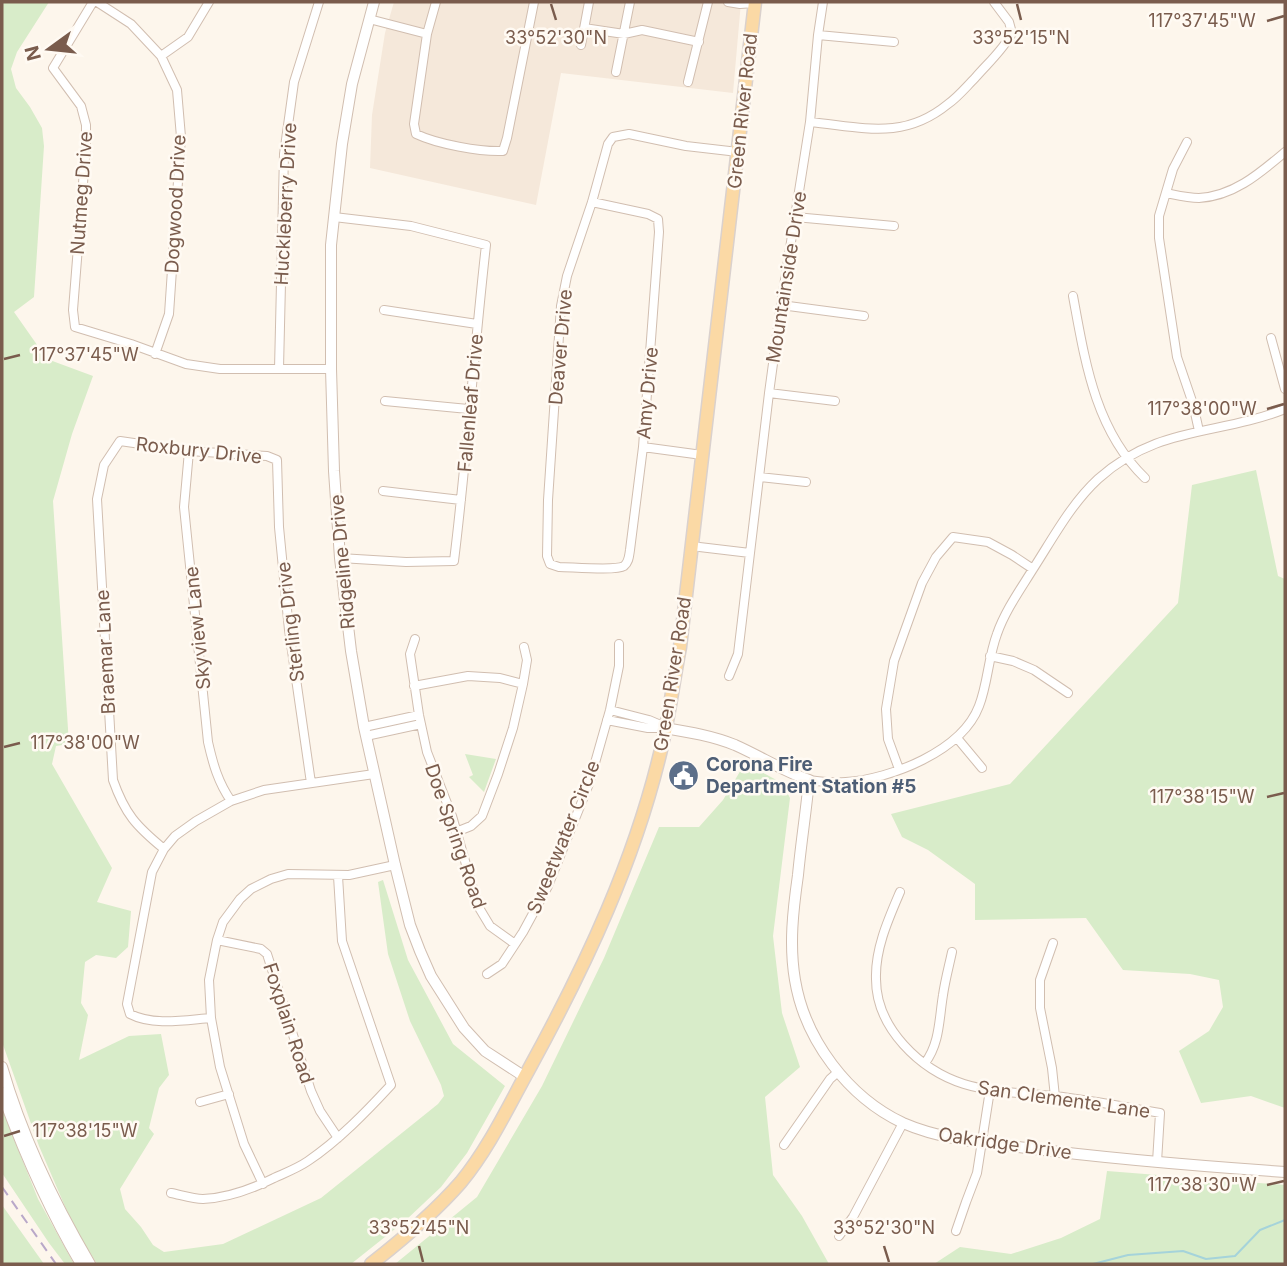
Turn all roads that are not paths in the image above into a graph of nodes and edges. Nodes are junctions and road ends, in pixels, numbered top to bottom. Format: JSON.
{"nodes":[{"id":1,"x":95,"y":2,"type":"edge"},
{"id":2,"x":209,"y":2,"type":"edge"},
{"id":3,"x":319,"y":2,"type":"edge"},
{"id":4,"x":374,"y":2,"type":"edge"},
{"id":5,"x":436,"y":2,"type":"edge"},
{"id":6,"x":534,"y":2,"type":"edge"},
{"id":7,"x":589,"y":2,"type":"edge"},
{"id":8,"x":630,"y":2,"type":"edge"},
{"id":9,"x":708,"y":2,"type":"edge"},
{"id":10,"x":728,"y":2,"type":"edge"},
{"id":11,"x":754,"y":2,"type":"edge"},
{"id":12,"x":823,"y":2,"type":"edge"},
{"id":13,"x":994,"y":2,"type":"edge"},
{"id":14,"x":369,"y":19,"type":"junction"},
{"id":15,"x":584,"y":28,"type":"junction"},
{"id":16,"x":427,"y":34,"type":"junction"},
{"id":17,"x":624,"y":34,"type":"junction"},
{"id":18,"x":818,"y":35,"type":"junction"},
{"id":19,"x":699,"y":42,"type":"junction"},
{"id":20,"x":894,"y":42,"type":"dead end"},
{"id":21,"x":581,"y":45,"type":"dead end"},
{"id":22,"x":161,"y":56,"type":"junction"},
{"id":23,"x":616,"y":72,"type":"dead end"},
{"id":24,"x":688,"y":82,"type":"dead end"},
{"id":25,"x":810,"y":122,"type":"junction"},
{"id":26,"x":1186,"y":142,"type":"dead end"},
{"id":27,"x":738,"y":152,"type":"junction"},
{"id":28,"x":1285,"y":152,"type":"edge"},
{"id":29,"x":1166,"y":193,"type":"junction"},
{"id":30,"x":592,"y":202,"type":"junction"},
{"id":31,"x":334,"y":217,"type":"junction"},
{"id":32,"x":795,"y":217,"type":"junction"},
{"id":33,"x":894,"y":226,"type":"dead end"},
{"id":34,"x":1073,"y":296,"type":"dead end"},
{"id":35,"x":781,"y":305,"type":"junction"},
{"id":36,"x":384,"y":310,"type":"dead end"},
{"id":37,"x":864,"y":316,"type":"dead end"},
{"id":38,"x":477,"y":324,"type":"junction"},
{"id":39,"x":1271,"y":338,"type":"dead end"},
{"id":40,"x":155,"y":354,"type":"junction"},
{"id":41,"x":279,"y":369,"type":"junction"},
{"id":42,"x":331,"y":369,"type":"junction"},
{"id":43,"x":1285,"y":389,"type":"edge"},
{"id":44,"x":769,"y":393,"type":"junction"},
{"id":45,"x":385,"y":401,"type":"dead end"},
{"id":46,"x":835,"y":401,"type":"dead end"},
{"id":47,"x":468,"y":409,"type":"junction"},
{"id":48,"x":1285,"y":409,"type":"edge"},
{"id":49,"x":1199,"y":431,"type":"junction"},
{"id":50,"x":120,"y":441,"type":"joint"},
{"id":51,"x":643,"y":447,"type":"junction"},
{"id":52,"x":189,"y":451,"type":"junction"},
{"id":53,"x":702,"y":454,"type":"junction"},
{"id":54,"x":1127,"y":457,"type":"junction"},
{"id":55,"x":277,"y":460,"type":"joint"},
{"id":56,"x":759,"y":477,"type":"junction"},
{"id":57,"x":1145,"y":478,"type":"dead end"},
{"id":58,"x":806,"y":482,"type":"dead end"},
{"id":59,"x":383,"y":491,"type":"dead end"},
{"id":60,"x":461,"y":500,"type":"junction"},
{"id":61,"x":691,"y":546,"type":"junction"},
{"id":62,"x":750,"y":553,"type":"junction"},
{"id":63,"x":340,"y":558,"type":"junction"},
{"id":64,"x":626,"y":565,"type":"joint"},
{"id":65,"x":1033,"y":569,"type":"junction"},
{"id":66,"x":415,"y":639,"type":"dead end"},
{"id":67,"x":619,"y":644,"type":"dead end"},
{"id":68,"x":524,"y":647,"type":"dead end"},
{"id":69,"x":990,"y":656,"type":"junction"},
{"id":70,"x":729,"y":676,"type":"dead end"},
{"id":71,"x":523,"y":684,"type":"junction"},
{"id":72,"x":414,"y":686,"type":"junction"},
{"id":73,"x":1068,"y":693,"type":"dead end"},
{"id":74,"x":610,"y":710,"type":"junction"},
{"id":75,"x":420,"y":719,"type":"junction"},
{"id":76,"x":607,"y":720,"type":"junction"},
{"id":77,"x":666,"y":727,"type":"junction"},
{"id":78,"x":365,"y":731,"type":"junction"},
{"id":79,"x":957,"y":738,"type":"junction"},
{"id":80,"x":982,"y":768,"type":"dead end"},
{"id":81,"x":900,"y":769,"type":"junction"},
{"id":82,"x":374,"y":774,"type":"junction"},
{"id":83,"x":809,"y":780,"type":"junction"},
{"id":84,"x":311,"y":783,"type":"junction"},
{"id":85,"x":232,"y":801,"type":"junction"},
{"id":86,"x":456,"y":832,"type":"junction"},
{"id":87,"x":164,"y":849,"type":"junction"},
{"id":88,"x":395,"y":866,"type":"junction"},
{"id":89,"x":338,"y":876,"type":"junction"},
{"id":90,"x":901,"y":892,"type":"dead end"},
{"id":91,"x":217,"y":940,"type":"junction"},
{"id":92,"x":1053,"y":943,"type":"dead end"},
{"id":93,"x":515,"y":944,"type":"junction"},
{"id":94,"x":952,"y":952,"type":"dead end"},
{"id":95,"x":487,"y":974,"type":"dead end"},
{"id":96,"x":211,"y":1018,"type":"junction"},
{"id":97,"x":925,"y":1063,"type":"junction"},
{"id":98,"x":2,"y":1067,"type":"edge"},
{"id":99,"x":838,"y":1072,"type":"junction"},
{"id":100,"x":524,"y":1077,"type":"junction"},
{"id":101,"x":990,"y":1090,"type":"junction"},
{"id":102,"x":2,"y":1094,"type":"edge"},
{"id":103,"x":229,"y":1094,"type":"junction"},
{"id":104,"x":1055,"y":1097,"type":"junction"},
{"id":105,"x":200,"y":1102,"type":"dead end"},
{"id":106,"x":903,"y":1123,"type":"junction"},
{"id":107,"x":338,"y":1138,"type":"junction"},
{"id":108,"x":982,"y":1142,"type":"junction"},
{"id":109,"x":784,"y":1144,"type":"dead end"},
{"id":110,"x":1157,"y":1162,"type":"junction"},
{"id":111,"x":1285,"y":1172,"type":"edge"},
{"id":112,"x":263,"y":1184,"type":"junction"},
{"id":113,"x":171,"y":1193,"type":"dead end"},
{"id":114,"x":957,"y":1231,"type":"dead end"},
{"id":115,"x":839,"y":1236,"type":"dead end"},
{"id":116,"x":81,"y":1264,"type":"edge"},
{"id":117,"x":90,"y":1264,"type":"edge"},
{"id":118,"x":371,"y":1264,"type":"edge"}],
"edges":[{"from":1,"to":22,"type":"street","name":"Dogwood Drive"},
{"from":1,"to":40,"type":"street","name":"Nutmeg Drive"},
{"from":2,"to":22,"type":"street"},
{"from":3,"to":41,"type":"street","name":"Huckleberry Drive"},
{"from":4,"to":14,"type":"street","name":"Ridgeline Drive"},
{"from":5,"to":16,"type":"street"},
{"from":6,"to":16,"type":"street"},
{"from":7,"to":15,"type":"street"},
{"from":8,"to":17,"type":"street"},
{"from":9,"to":19,"type":"street"},
{"from":10,"to":11,"type":"street"},
{"from":11,"to":27,"type":"main road","name":"Green River Road"},
{"from":12,"to":18,"type":"street","name":"Mountainside Drive"},
{"from":13,"to":25,"type":"street"},
{"from":14,"to":16,"type":"street"},
{"from":14,"to":31,"type":"street","name":"Ridgeline Drive"},
{"from":15,"to":17,"type":"street"},
{"from":15,"to":21,"type":"street"},
{"from":17,"to":19,"type":"street"},
{"from":17,"to":23,"type":"street"},
{"from":18,"to":20,"type":"street"},
{"from":18,"to":25,"type":"street","name":"Mountainside Drive"},
{"from":19,"to":24,"type":"street"},
{"from":22,"to":40,"type":"street","name":"Dogwood Drive"},
{"from":25,"to":32,"type":"street","name":"Mountainside Drive"},
{"from":26,"to":29,"type":"street"},
{"from":27,"to":30,"type":"street","name":"Deaver Drive"},
{"from":27,"to":53,"type":"main road","name":"Green River Road"},
{"from":28,"to":29,"type":"street"},
{"from":29,"to":49,"type":"street"},
{"from":30,"to":51,"type":"street","name":"Amy Drive"},
{"from":30,"to":64,"type":"street","name":"Deaver Drive"},
{"from":31,"to":38,"type":"street","name":"Fallenleaf Drive"},
{"from":31,"to":42,"type":"street","name":"Ridgeline Drive"},
{"from":32,"to":33,"type":"street"},
{"from":32,"to":35,"type":"street","name":"Mountainside Drive"},
{"from":34,"to":54,"type":"street"},
{"from":35,"to":37,"type":"street"},
{"from":35,"to":44,"type":"street","name":"Mountainside Drive"},
{"from":36,"to":38,"type":"street"},
{"from":38,"to":47,"type":"street","name":"Fallenleaf Drive"},
{"from":39,"to":43,"type":"street"},
{"from":40,"to":41,"type":"street"},
{"from":41,"to":42,"type":"street"},
{"from":42,"to":63,"type":"street","name":"Ridgeline Drive"},
{"from":44,"to":46,"type":"street"},
{"from":44,"to":56,"type":"street","name":"Mountainside Drive"},
{"from":45,"to":47,"type":"street"},
{"from":47,"to":60,"type":"street","name":"Fallenleaf Drive"},
{"from":48,"to":49,"type":"street"},
{"from":49,"to":54,"type":"street"},
{"from":50,"to":52,"type":"street","name":"Roxbury Drive"},
{"from":50,"to":87,"type":"street","name":"Braemar Lane"},
{"from":51,"to":53,"type":"street"},
{"from":51,"to":64,"type":"street","name":"Amy Drive"},
{"from":52,"to":55,"type":"street","name":"Roxbury Drive"},
{"from":52,"to":85,"type":"street","name":"Skyview Lane"},
{"from":53,"to":61,"type":"main road","name":"Green River Road"},
{"from":54,"to":57,"type":"street"},
{"from":54,"to":65,"type":"street"},
{"from":55,"to":84,"type":"street","name":"Sterling Drive"},
{"from":56,"to":58,"type":"street"},
{"from":56,"to":62,"type":"street","name":"Mountainside Drive"},
{"from":59,"to":60,"type":"street"},
{"from":60,"to":63,"type":"street","name":"Fallenleaf Drive"},
{"from":61,"to":62,"type":"street"},
{"from":61,"to":77,"type":"main road","name":"Green River Road"},
{"from":62,"to":70,"type":"street","name":"Mountainside Drive"},
{"from":63,"to":78,"type":"street","name":"Ridgeline Drive"},
{"from":65,"to":69,"type":"street"},
{"from":65,"to":81,"type":"street"},
{"from":66,"to":72,"type":"street","name":"Doe Spring Road"},
{"from":67,"to":74,"type":"street","name":"Sweetwater Circle"},
{"from":68,"to":71,"type":"street"},
{"from":69,"to":73,"type":"street"},
{"from":69,"to":79,"type":"street"},
{"from":71,"to":72,"type":"street"},
{"from":71,"to":86,"type":"street"},
{"from":72,"to":75,"type":"street","name":"Doe Spring Road"},
{"from":74,"to":76,"type":"street","name":"Sweetwater Circle"},
{"from":74,"to":77,"type":"street"},
{"from":75,"to":78,"type":"street"},
{"from":75,"to":86,"type":"street","name":"Doe Spring Road"},
{"from":76,"to":77,"type":"street"},
{"from":76,"to":93,"type":"street","name":"Sweetwater Circle"},
{"from":77,"to":83,"type":"street"},
{"from":77,"to":100,"type":"main road","name":"Green River Road"},
{"from":78,"to":82,"type":"street","name":"Ridgeline Drive"},
{"from":79,"to":80,"type":"street"},
{"from":79,"to":81,"type":"street"},
{"from":81,"to":83,"type":"street"},
{"from":82,"to":84,"type":"street"},
{"from":82,"to":88,"type":"street","name":"Ridgeline Drive"},
{"from":83,"to":99,"type":"street","name":"Oakridge Drive"},
{"from":84,"to":85,"type":"street"},
{"from":85,"to":87,"type":"street"},
{"from":86,"to":93,"type":"street","name":"Doe Spring Road"},
{"from":87,"to":96,"type":"street"},
{"from":88,"to":89,"type":"street"},
{"from":88,"to":100,"type":"street","name":"Ridgeline Drive"},
{"from":89,"to":91,"type":"street"},
{"from":89,"to":107,"type":"street"},
{"from":90,"to":97,"type":"street","name":"San Clemente Lane"},
{"from":91,"to":96,"type":"street"},
{"from":91,"to":107,"type":"street","name":"Foxplain Road"},
{"from":92,"to":104,"type":"street"},
{"from":93,"to":95,"type":"street","name":"Sweetwater Circle"},
{"from":94,"to":97,"type":"street"},
{"from":96,"to":103,"type":"street"},
{"from":97,"to":101,"type":"street","name":"San Clemente Lane"},
{"from":98,"to":117,"type":"street"},
{"from":99,"to":106,"type":"street","name":"Oakridge Drive"},
{"from":99,"to":109,"type":"street"},
{"from":100,"to":118,"type":"main road","name":"Green River Road"},
{"from":101,"to":104,"type":"street","name":"San Clemente Lane"},
{"from":101,"to":108,"type":"street"},
{"from":102,"to":116,"type":"street"},
{"from":103,"to":105,"type":"street"},
{"from":103,"to":112,"type":"street"},
{"from":104,"to":110,"type":"street","name":"San Clemente Lane"},
{"from":106,"to":108,"type":"street","name":"Oakridge Drive"},
{"from":106,"to":115,"type":"street"},
{"from":107,"to":112,"type":"street"},
{"from":108,"to":110,"type":"street","name":"Oakridge Drive"},
{"from":108,"to":114,"type":"street"},
{"from":110,"to":111,"type":"street","name":"Oakridge Drive"},
{"from":112,"to":113,"type":"street"}]}
